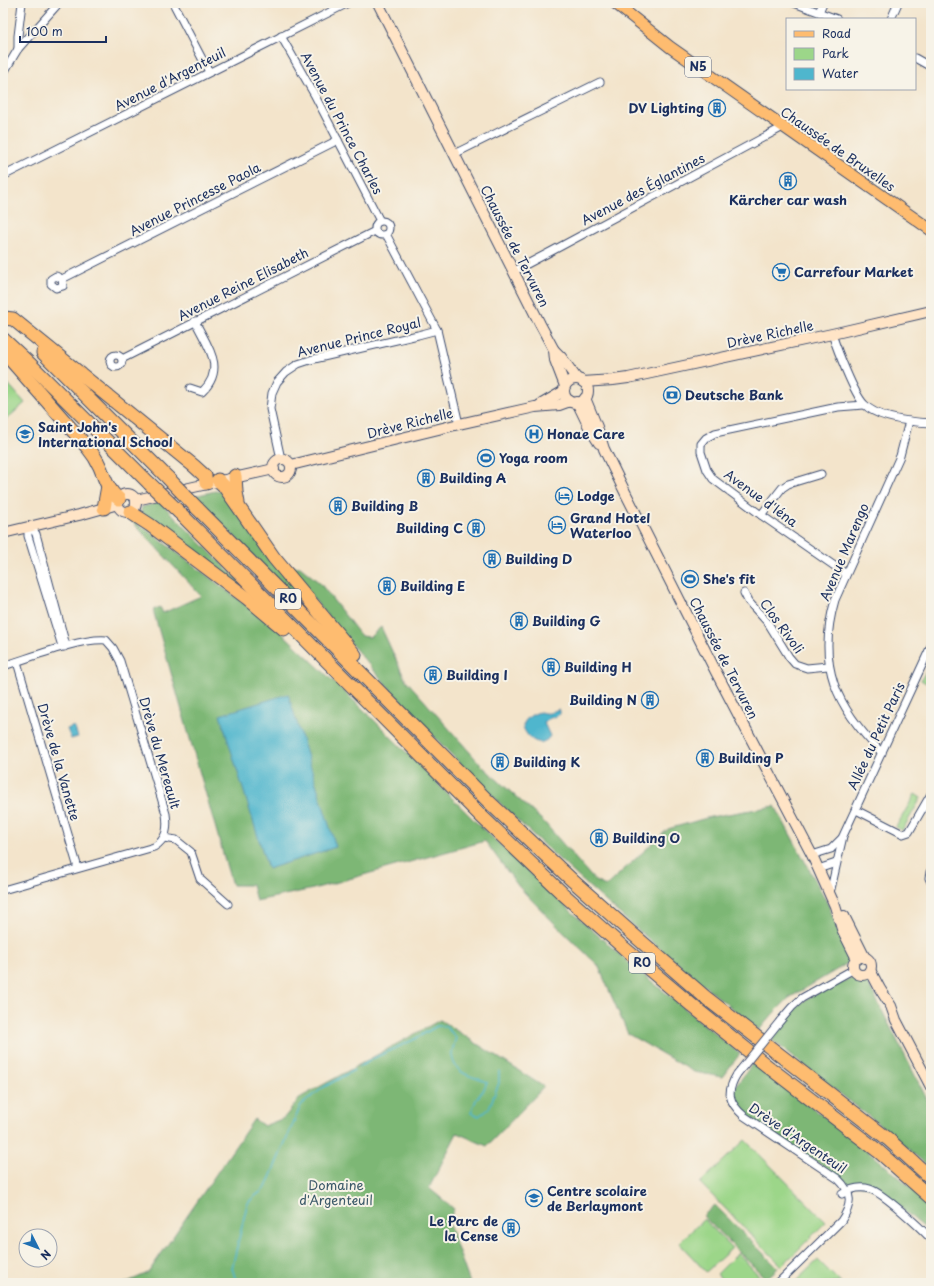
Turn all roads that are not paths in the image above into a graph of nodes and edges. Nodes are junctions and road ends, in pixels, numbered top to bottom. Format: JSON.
{"nodes":[{"id":1,"x":22,"y":3,"type":"edge"},
{"id":2,"x":59,"y":3,"type":"edge"},
{"id":3,"x":173,"y":3,"type":"edge"},
{"id":4,"x":348,"y":3,"type":"edge"},
{"id":5,"x":378,"y":3,"type":"edge"},
{"id":6,"x":615,"y":3,"type":"edge"},
{"id":7,"x":794,"y":3,"type":"edge"},
{"id":8,"x":823,"y":3,"type":"edge"},
{"id":9,"x":898,"y":3,"type":"edge"},
{"id":10,"x":819,"y":12,"type":"junction"},
{"id":11,"x":834,"y":18,"type":"edge"},
{"id":12,"x":891,"y":18,"type":"edge"},
{"id":13,"x":281,"y":36,"type":"junction"},
{"id":14,"x":18,"y":49,"type":"junction"},
{"id":15,"x":916,"y":59,"type":"edge"},
{"id":16,"x":931,"y":67,"type":"edge"},
{"id":17,"x":209,"y":72,"type":"junction"},
{"id":18,"x":3,"y":74,"type":"edge"},
{"id":19,"x":600,"y":82,"type":"dead end"},
{"id":20,"x":783,"y":127,"type":"junction"},
{"id":21,"x":338,"y":140,"type":"junction"},
{"id":22,"x":454,"y":154,"type":"junction"},
{"id":23,"x":3,"y":176,"type":"edge"},
{"id":24,"x":380,"y":221,"type":"junction"},
{"id":25,"x":931,"y":230,"type":"edge"},
{"id":26,"x":375,"y":231,"type":"junction"},
{"id":27,"x":386,"y":234,"type":"junction"},
{"id":28,"x":514,"y":271,"type":"junction"},
{"id":29,"x":62,"y":278,"type":"dead end"},
{"id":30,"x":931,"y":311,"type":"edge"},
{"id":31,"x":4,"y":317,"type":"edge"},
{"id":32,"x":195,"y":321,"type":"junction"},
{"id":33,"x":437,"y":330,"type":"junction"},
{"id":34,"x":832,"y":334,"type":"junction"},
{"id":35,"x":3,"y":339,"type":"edge"},
{"id":36,"x":554,"y":350,"type":"junction"},
{"id":37,"x":3,"y":351,"type":"edge"},
{"id":38,"x":122,"y":359,"type":"dead end"},
{"id":39,"x":613,"y":380,"type":"junction"},
{"id":40,"x":580,"y":381,"type":"junction"},
{"id":41,"x":190,"y":388,"type":"dead end"},
{"id":42,"x":564,"y":388,"type":"junction"},
{"id":43,"x":580,"y":398,"type":"junction"},
{"id":44,"x":864,"y":404,"type":"junction"},
{"id":45,"x":535,"y":407,"type":"junction"},
{"id":46,"x":909,"y":421,"type":"junction"},
{"id":47,"x":931,"y":423,"type":"edge"},
{"id":48,"x":459,"y":424,"type":"junction"},
{"id":49,"x":281,"y":459,"type":"junction"},
{"id":50,"x":291,"y":465,"type":"junction"},
{"id":51,"x":274,"y":469,"type":"junction"},
{"id":52,"x":821,"y":474,"type":"dead end"},
{"id":53,"x":236,"y":476,"type":"junction"},
{"id":54,"x":212,"y":482,"type":"junction"},
{"id":55,"x":108,"y":486,"type":"junction"},
{"id":56,"x":119,"y":502,"type":"junction"},
{"id":57,"x":133,"y":506,"type":"junction"},
{"id":58,"x":104,"y":508,"type":"junction"},
{"id":59,"x":240,"y":508,"type":"junction"},
{"id":60,"x":762,"y":515,"type":"junction"},
{"id":61,"x":32,"y":526,"type":"junction"},
{"id":62,"x":3,"y":532,"type":"edge"},
{"id":63,"x":846,"y":574,"type":"junction"},
{"id":64,"x":744,"y":592,"type":"dead end"},
{"id":65,"x":931,"y":646,"type":"edge"},
{"id":66,"x":64,"y":647,"type":"junction"},
{"id":67,"x":323,"y":657,"type":"junction"},
{"id":68,"x":17,"y":662,"type":"junction"},
{"id":69,"x":3,"y":666,"type":"edge"},
{"id":70,"x":828,"y":666,"type":"junction"},
{"id":71,"x":378,"y":690,"type":"junction"},
{"id":72,"x":882,"y":753,"type":"junction"},
{"id":73,"x":931,"y":794,"type":"edge"},
{"id":74,"x":856,"y":810,"type":"junction"},
{"id":75,"x":843,"y":836,"type":"junction"},
{"id":76,"x":164,"y":838,"type":"junction"},
{"id":77,"x":812,"y":855,"type":"junction"},
{"id":78,"x":836,"y":862,"type":"junction"},
{"id":79,"x":817,"y":866,"type":"junction"},
{"id":80,"x":78,"y":868,"type":"junction"},
{"id":81,"x":930,"y":872,"type":"dead end"},
{"id":82,"x":823,"y":878,"type":"junction"},
{"id":83,"x":931,"y":882,"type":"edge"},
{"id":84,"x":831,"y":889,"type":"junction"},
{"id":85,"x":3,"y":890,"type":"edge"},
{"id":86,"x":228,"y":904,"type":"dead end"},
{"id":87,"x":858,"y":962,"type":"junction"},
{"id":88,"x":868,"y":972,"type":"junction"},
{"id":89,"x":931,"y":1088,"type":"edge"},
{"id":90,"x":931,"y":1178,"type":"edge"},
{"id":91,"x":845,"y":1192,"type":"junction"},
{"id":92,"x":931,"y":1198,"type":"edge"},
{"id":93,"x":931,"y":1239,"type":"edge"},
{"id":94,"x":778,"y":1283,"type":"edge"}],
"edges":[{"from":1,"to":14,"type":"street"},
{"from":2,"to":14,"type":"street"},
{"from":3,"to":17,"type":"street"},
{"from":4,"to":13,"type":"street","name":"Avenue d'Argenteuil"},
{"from":5,"to":22,"type":"main road","name":"Chaussée de Tervuren"},
{"from":6,"to":20,"type":"main road","name":"Chaussée de Bruxelles","number":"N5"},
{"from":7,"to":10,"type":"street"},
{"from":8,"to":10,"type":"street"},
{"from":9,"to":12,"type":"street"},
{"from":10,"to":11,"type":"street"},
{"from":13,"to":17,"type":"street","name":"Avenue d'Argenteuil"},
{"from":13,"to":21,"type":"street","name":"Avenue du Prince Charles"},
{"from":14,"to":18,"type":"street"},
{"from":15,"to":16,"type":"street"},
{"from":17,"to":23,"type":"street","name":"Avenue d'Argenteuil"},
{"from":19,"to":22,"type":"street"},
{"from":20,"to":25,"type":"main road","name":"Chaussée de Bruxelles","number":"N5"},
{"from":20,"to":28,"type":"street","name":"Avenue des Églantines"},
{"from":21,"to":24,"type":"street","name":"Avenue du Prince Charles"},
{"from":21,"to":29,"type":"street","name":"Avenue Princesse Paola"},
{"from":22,"to":28,"type":"main road","name":"Chaussée de Tervuren"},
{"from":24,"to":26,"type":"street"},
{"from":24,"to":27,"type":"street"},
{"from":26,"to":27,"type":"street"},
{"from":26,"to":32,"type":"street","name":"Avenue Reine Elisabeth"},
{"from":27,"to":33,"type":"street"},
{"from":28,"to":36,"type":"main road","name":"Chaussée de Tervuren"},
{"from":30,"to":34,"type":"main road","name":"Drève Richelle"},
{"from":31,"to":54,"type":"highway"},
{"from":31,"to":71,"type":"highway","number":"R0","bridge":true},
{"from":32,"to":38,"type":"street","name":"Avenue Reine Elisabeth"},
{"from":32,"to":41,"type":"street"},
{"from":33,"to":48,"type":"street"},
{"from":33,"to":49,"type":"street","name":"Avenue Prince Royal"},
{"from":34,"to":39,"type":"main road","name":"Drève Richelle"},
{"from":34,"to":44,"type":"street"},
{"from":35,"to":67,"type":"highway","number":"R0","bridge":true},
{"from":36,"to":40,"type":"main road","name":"Chaussée de Tervuren"},
{"from":36,"to":42,"type":"main road","name":"Chaussée de Tervuren"},
{"from":37,"to":55,"type":"highway"},
{"from":39,"to":40,"type":"main road","name":"Drève Richelle"},
{"from":39,"to":43,"type":"main road","name":"Drève Richelle"},
{"from":40,"to":42,"type":"main road"},
{"from":40,"to":43,"type":"main road"},
{"from":42,"to":43,"type":"main road"},
{"from":42,"to":45,"type":"main road","name":"Drève Richelle"},
{"from":43,"to":45,"type":"main road","name":"Drève Richelle"},
{"from":43,"to":77,"type":"main road","name":"Chaussée de Tervuren"},
{"from":44,"to":46,"type":"street"},
{"from":44,"to":60,"type":"street","name":"Avenue d'Iéna"},
{"from":45,"to":48,"type":"main road","name":"Drève Richelle"},
{"from":46,"to":47,"type":"street"},
{"from":46,"to":63,"type":"street","name":"Avenue Marengo"},
{"from":48,"to":50,"type":"main road","name":"Drève Richelle"},
{"from":49,"to":50,"type":"main road"},
{"from":49,"to":51,"type":"main road"},
{"from":50,"to":51,"type":"main road"},
{"from":51,"to":53,"type":"main road"},
{"from":52,"to":60,"type":"street"},
{"from":53,"to":54,"type":"main road"},
{"from":53,"to":59,"type":"highway"},
{"from":54,"to":57,"type":"main road"},
{"from":54,"to":59,"type":"highway"},
{"from":55,"to":56,"type":"highway"},
{"from":55,"to":58,"type":"highway"},
{"from":56,"to":57,"type":"main road"},
{"from":56,"to":57,"type":"main road"},
{"from":56,"to":58,"type":"main road"},
{"from":57,"to":67,"type":"highway"},
{"from":58,"to":61,"type":"main road"},
{"from":59,"to":71,"type":"highway"},
{"from":60,"to":63,"type":"street","name":"Avenue d'Iéna"},
{"from":61,"to":62,"type":"main road"},
{"from":61,"to":66,"type":"street"},
{"from":63,"to":70,"type":"street","name":"Avenue Marengo"},
{"from":64,"to":70,"type":"street","name":"Clos Rivoli"},
{"from":65,"to":72,"type":"street","name":"Allée du Petit Paris"},
{"from":66,"to":68,"type":"street","name":"Drève du Mereault"},
{"from":66,"to":76,"type":"street","name":"Drève du Mereault"},
{"from":67,"to":92,"type":"highway","number":"R0"},
{"from":68,"to":69,"type":"street","name":"Drève du Mereault"},
{"from":68,"to":80,"type":"street","name":"Drève de la Vanette"},
{"from":70,"to":72,"type":"street","name":"Avenue Marengo"},
{"from":71,"to":90,"type":"highway","number":"R0"},
{"from":72,"to":74,"type":"street","name":"Allée du Petit Paris"},
{"from":73,"to":74,"type":"street"},
{"from":74,"to":75,"type":"street","name":"Allée du Petit Paris"},
{"from":75,"to":77,"type":"street","name":"Allée du Petit Paris"},
{"from":75,"to":78,"type":"street","name":"Allée du Petit Paris"},
{"from":76,"to":80,"type":"street"},
{"from":76,"to":86,"type":"street"},
{"from":77,"to":79,"type":"main road","name":"Chaussée de Tervuren"},
{"from":78,"to":79,"type":"street"},
{"from":78,"to":84,"type":"street","name":"Allée du Petit Paris"},
{"from":79,"to":82,"type":"main road","name":"Chaussée de Tervuren"},
{"from":80,"to":85,"type":"street"},
{"from":81,"to":83,"type":"street"},
{"from":82,"to":84,"type":"main road","name":"Chaussée de Tervuren"},
{"from":82,"to":87,"type":"main road","name":"Chaussée de Tervuren"},
{"from":84,"to":87,"type":"main road","name":"Chaussée de Tervuren"},
{"from":87,"to":88,"type":"main road"},
{"from":87,"to":88,"type":"main road"},
{"from":87,"to":91,"type":"street","name":"Drève d'Argenteuil","bridge":true},
{"from":88,"to":89,"type":"main road"},
{"from":91,"to":93,"type":"street"},
{"from":91,"to":94,"type":"street","name":"Drève d'Argenteuil"}]}
